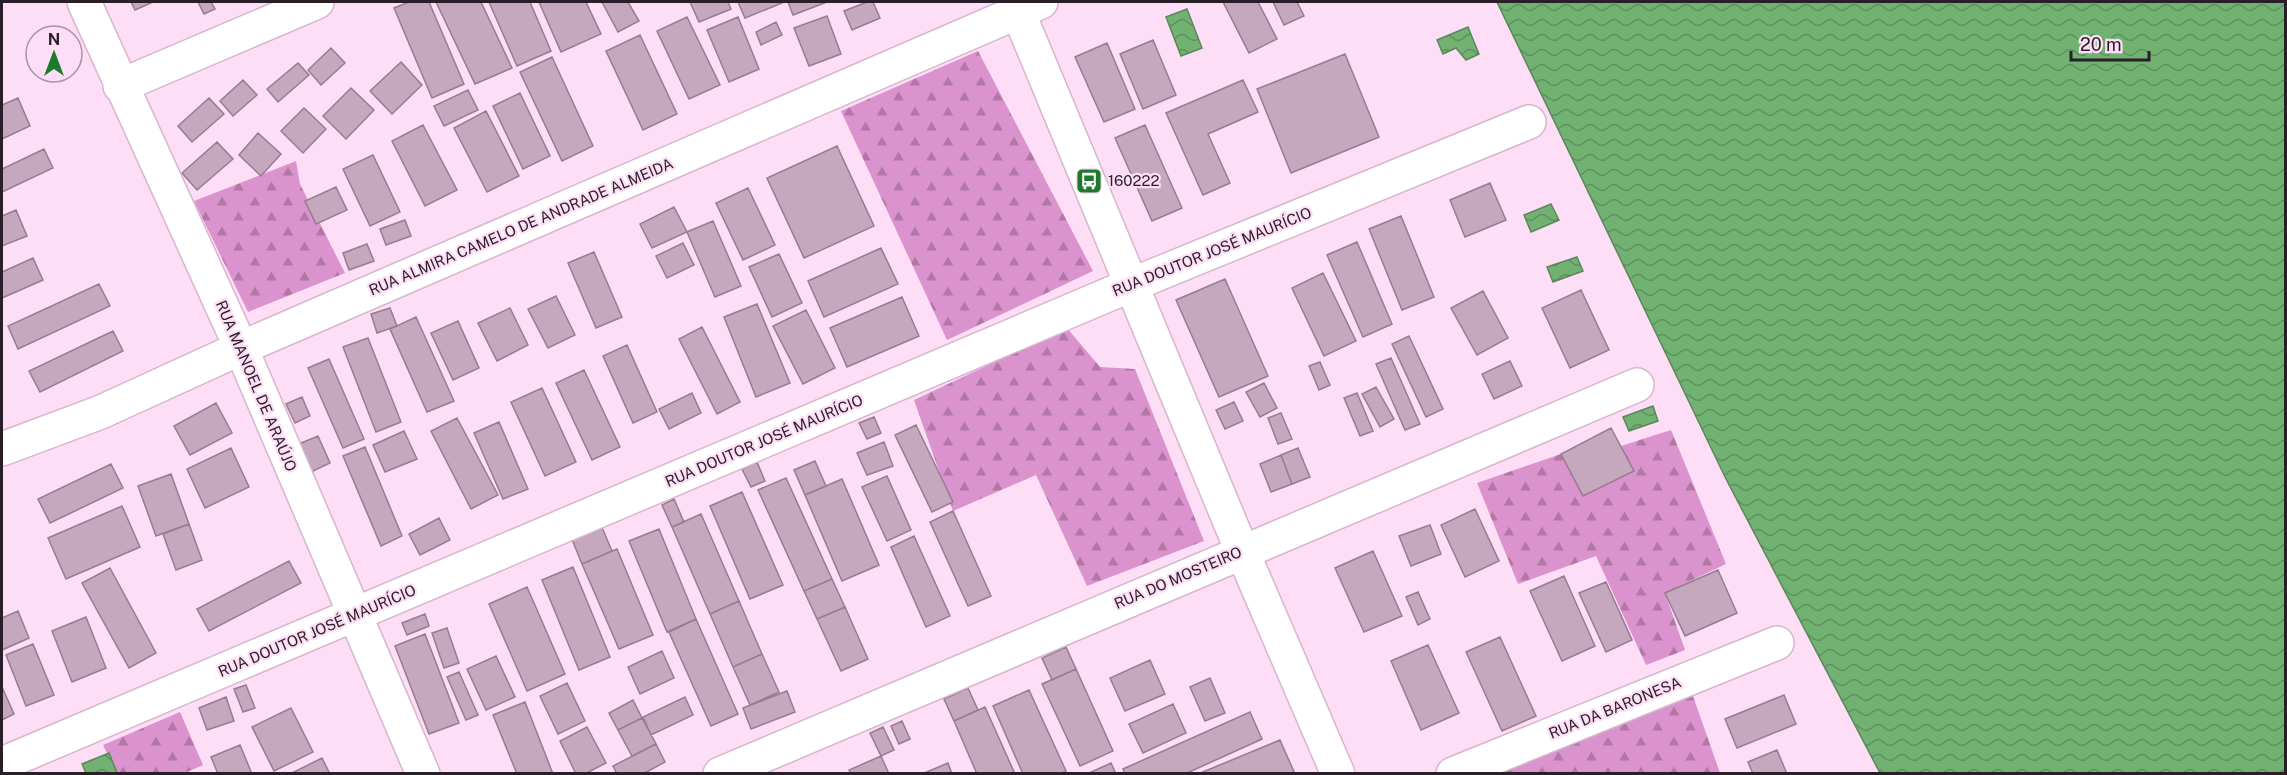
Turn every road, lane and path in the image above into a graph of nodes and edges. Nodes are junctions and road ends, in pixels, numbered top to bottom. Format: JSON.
{"nodes":[{"id":1,"x":84,"y":2,"type":"edge"},
{"id":2,"x":317,"y":2,"type":"edge"},
{"id":3,"x":1024,"y":5,"type":"edge"},
{"id":4,"x":120,"y":86,"type":"junction"},
{"id":5,"x":1529,"y":122,"type":"dead end"},
{"id":6,"x":1131,"y":285,"type":"junction"},
{"id":7,"x":241,"y":348,"type":"junction"},
{"id":8,"x":1637,"y":385,"type":"dead end"},
{"id":9,"x":2,"y":449,"type":"edge"},
{"id":10,"x":1242,"y":551,"type":"junction"},
{"id":11,"x":354,"y":616,"type":"junction"},
{"id":12,"x":1777,"y":643,"type":"dead end"},
{"id":13,"x":2,"y":764,"type":"edge"},
{"id":14,"x":423,"y":774,"type":"edge"},
{"id":15,"x":720,"y":774,"type":"edge"},
{"id":16,"x":1338,"y":774,"type":"edge"},
{"id":17,"x":1453,"y":774,"type":"edge"}],
"edges":[{"from":1,"to":4,"type":"street","name":"RUA MANOEL DE ARAÚJO"},
{"from":2,"to":4,"type":"street"},
{"from":3,"to":6,"type":"street"},
{"from":3,"to":7,"type":"street","name":"RUA ALMIRA CAMELO DE ANDRADE ALMEIDA"},
{"from":4,"to":7,"type":"street","name":"RUA MANOEL DE ARAÚJO"},
{"from":5,"to":6,"type":"street","name":"RUA DOUTOR JOSÉ MAURÍCIO"},
{"from":6,"to":10,"type":"street"},
{"from":6,"to":11,"type":"street","name":"RUA DOUTOR JOSÉ MAURÍCIO"},
{"from":7,"to":9,"type":"street","name":"RUA ALMIRA CAMELO DE ANDRADE ALMEIDA"},
{"from":7,"to":11,"type":"street","name":"RUA MANOEL DE ARAÚJO"},
{"from":8,"to":10,"type":"street","name":"RUA DO MOSTEIRO"},
{"from":10,"to":15,"type":"street","name":"RUA DO MOSTEIRO"},
{"from":10,"to":16,"type":"street"},
{"from":11,"to":13,"type":"street","name":"RUA DOUTOR JOSÉ MAURÍCIO"},
{"from":11,"to":14,"type":"street","name":"RUA MANOEL DE ARAÚJO"},
{"from":12,"to":17,"type":"street","name":"RUA DA BARONESA"}]}
